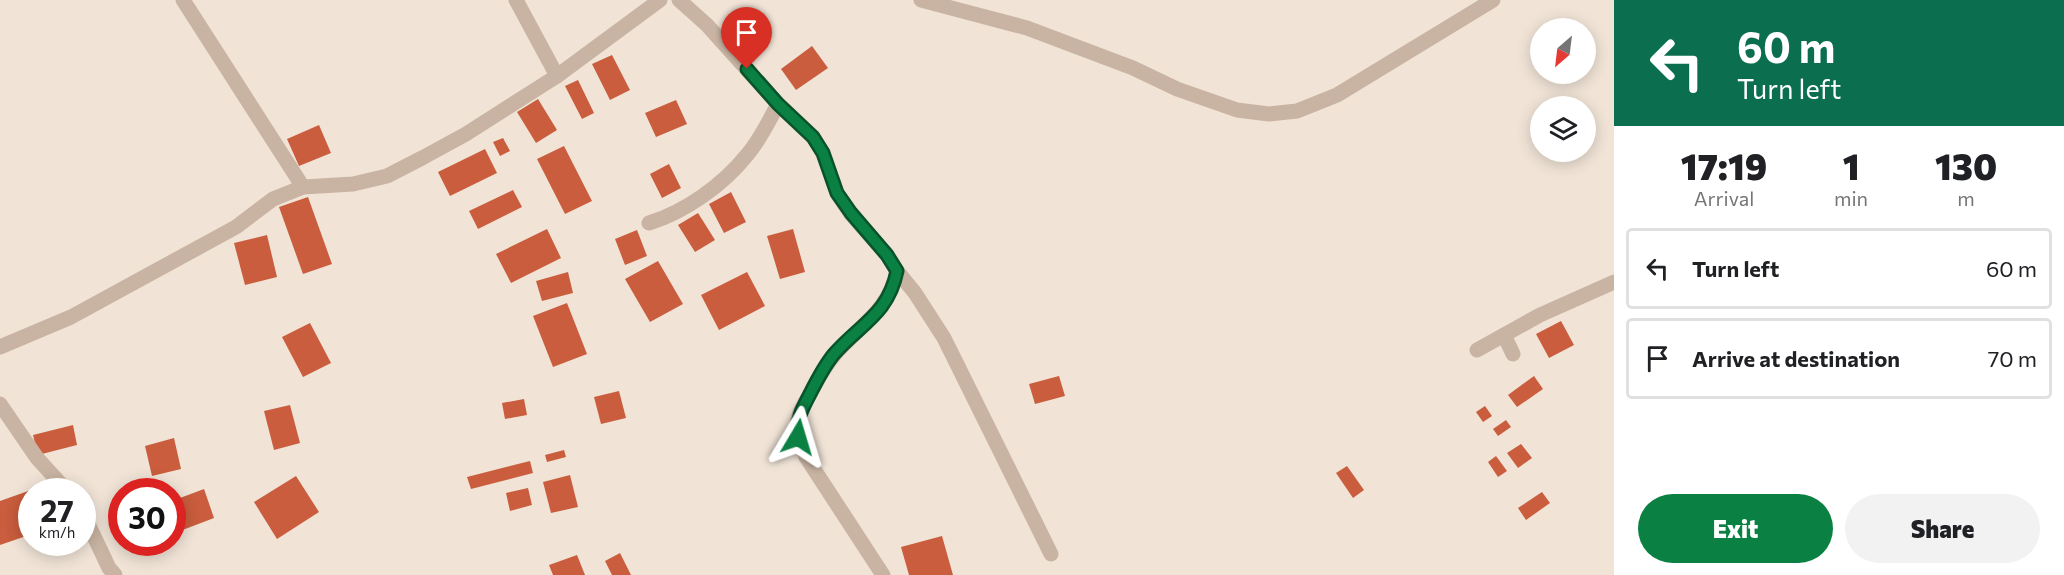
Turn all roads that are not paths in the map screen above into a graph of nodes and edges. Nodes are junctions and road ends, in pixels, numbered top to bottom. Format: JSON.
{"nodes":[{"id":1,"x":183,"y":0,"type":"edge"},
{"id":2,"x":516,"y":0,"type":"edge"},
{"id":3,"x":660,"y":0,"type":"edge"},
{"id":4,"x":679,"y":0,"type":"edge"},
{"id":5,"x":921,"y":0,"type":"edge"},
{"id":6,"x":1493,"y":0,"type":"edge"},
{"id":7,"x":557,"y":76,"type":"junction"},
{"id":8,"x":778,"y":104,"type":"junction"},
{"id":9,"x":303,"y":187,"type":"junction"},
{"id":10,"x":649,"y":223,"type":"dead end"},
{"id":11,"x":897,"y":271,"type":"junction"},
{"id":12,"x":1614,"y":282,"type":"edge"},
{"id":13,"x":1504,"y":335,"type":"junction"},
{"id":14,"x":0,"y":347,"type":"edge"},
{"id":15,"x":1477,"y":350,"type":"dead end"},
{"id":16,"x":1513,"y":354,"type":"dead end"},
{"id":17,"x":0,"y":404,"type":"edge"},
{"id":18,"x":55,"y":478,"type":"edge"},
{"id":19,"x":96,"y":541,"type":"edge"},
{"id":20,"x":1051,"y":554,"type":"dead end"},
{"id":21,"x":115,"y":575,"type":"edge"},
{"id":22,"x":883,"y":575,"type":"edge"}],
"edges":[{"from":1,"to":9,"type":"street"},
{"from":2,"to":7,"type":"street"},
{"from":3,"to":7,"type":"street"},
{"from":4,"to":8,"type":"street"},
{"from":5,"to":6,"type":"street"},
{"from":7,"to":9,"type":"street"},
{"from":8,"to":10,"type":"street"},
{"from":8,"to":11,"type":"street"},
{"from":9,"to":14,"type":"street"},
{"from":11,"to":20,"type":"street"},
{"from":11,"to":22,"type":"street"},
{"from":12,"to":13,"type":"street"},
{"from":13,"to":15,"type":"street"},
{"from":13,"to":16,"type":"street"},
{"from":17,"to":18,"type":"street"},
{"from":19,"to":21,"type":"street"}]}
